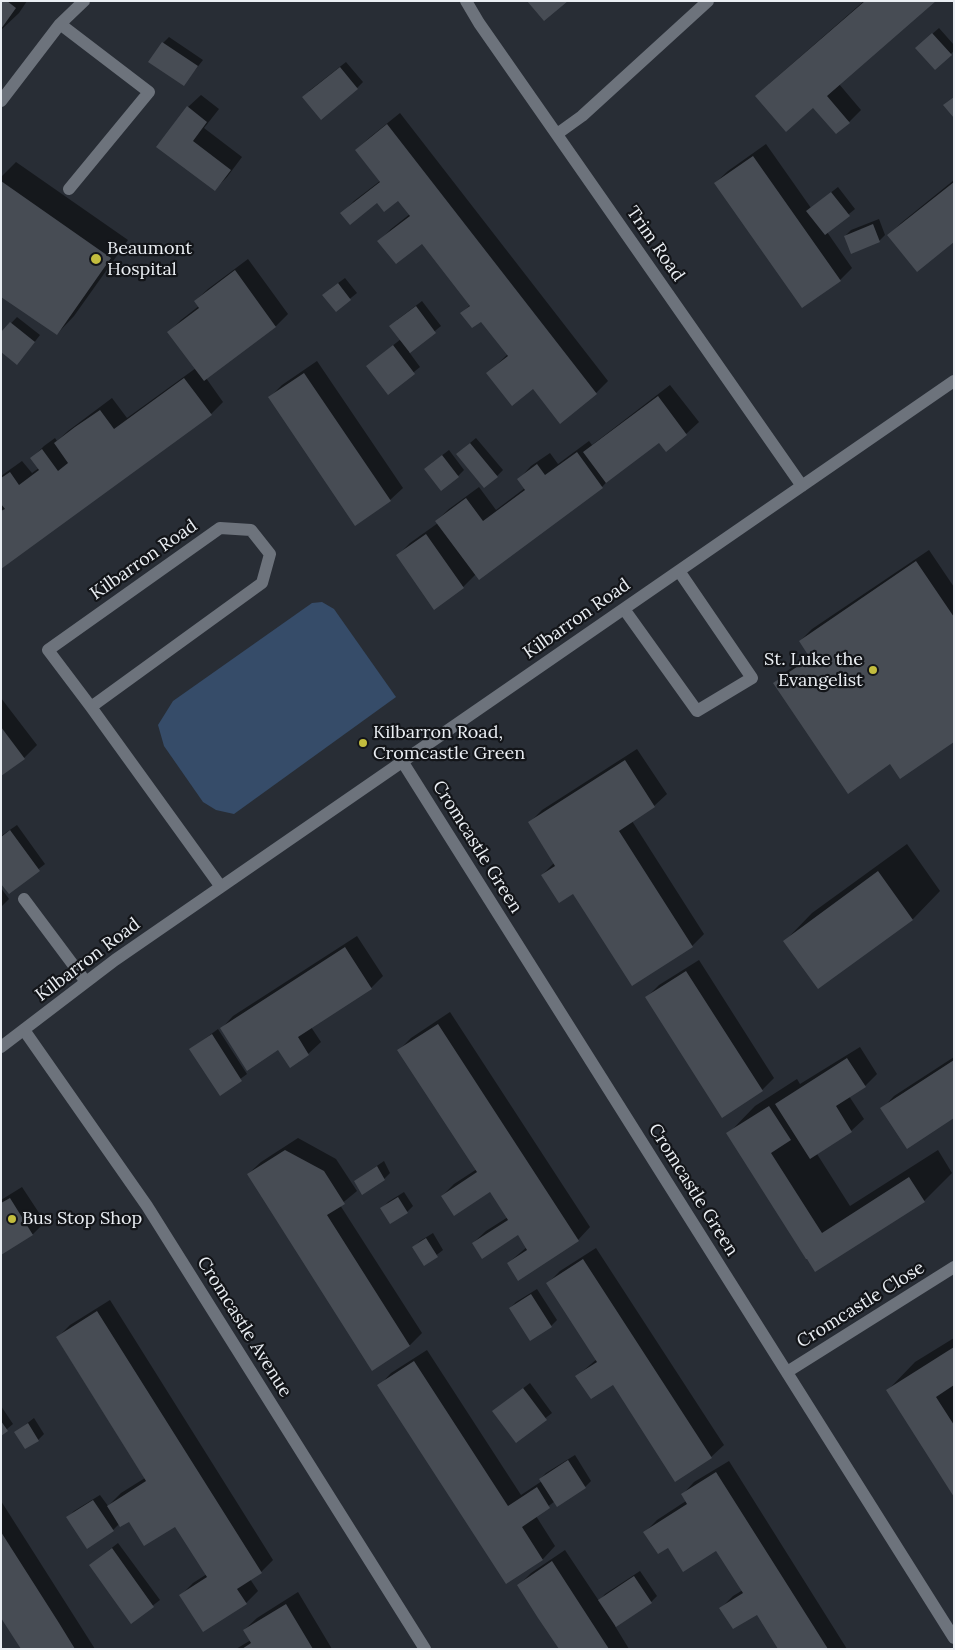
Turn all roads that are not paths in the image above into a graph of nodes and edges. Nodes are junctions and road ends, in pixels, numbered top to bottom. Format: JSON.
{"nodes":[{"id":1,"x":84,"y":1,"type":"edge"},
{"id":2,"x":466,"y":1,"type":"edge"},
{"id":3,"x":708,"y":1,"type":"edge"},
{"id":4,"x":60,"y":24,"type":"junction"},
{"id":5,"x":1,"y":100,"type":"edge"},
{"id":6,"x":557,"y":134,"type":"junction"},
{"id":7,"x":69,"y":189,"type":"dead end"},
{"id":8,"x":954,"y":381,"type":"edge"},
{"id":9,"x":802,"y":486,"type":"junction"},
{"id":10,"x":679,"y":571,"type":"junction"},
{"id":11,"x":624,"y":608,"type":"junction"},
{"id":12,"x":91,"y":707,"type":"junction"},
{"id":13,"x":402,"y":762,"type":"junction"},
{"id":14,"x":221,"y":887,"type":"junction"},
{"id":15,"x":24,"y":899,"type":"dead end"},
{"id":16,"x":86,"y":982,"type":"junction"},
{"id":17,"x":24,"y":1030,"type":"junction"},
{"id":18,"x":1,"y":1047,"type":"edge"},
{"id":19,"x":954,"y":1268,"type":"edge"},
{"id":20,"x":787,"y":1372,"type":"junction"},
{"id":21,"x":954,"y":1638,"type":"edge"},
{"id":22,"x":425,"y":1649,"type":"edge"}],
"edges":[{"from":1,"to":4,"type":"street"},
{"from":2,"to":6,"type":"street","name":"Trim Road"},
{"from":3,"to":6,"type":"street"},
{"from":4,"to":5,"type":"street"},
{"from":4,"to":7,"type":"street"},
{"from":6,"to":9,"type":"street","name":"Trim Road"},
{"from":8,"to":9,"type":"street","name":"Kilbarron Road"},
{"from":9,"to":10,"type":"street","name":"Kilbarron Road"},
{"from":10,"to":11,"type":"street","name":"Kilbarron Road"},
{"from":10,"to":11,"type":"street"},
{"from":11,"to":13,"type":"street","name":"Kilbarron Road"},
{"from":12,"to":12,"type":"street","name":"Kilbarron Road"},
{"from":12,"to":14,"type":"street","name":"Kilbarron Road"},
{"from":13,"to":14,"type":"street","name":"Kilbarron Road"},
{"from":13,"to":20,"type":"street","name":"Cromcastle Green"},
{"from":14,"to":16,"type":"street","name":"Kilbarron Road"},
{"from":15,"to":16,"type":"street"},
{"from":16,"to":17,"type":"street","name":"Kilbarron Road"},
{"from":17,"to":18,"type":"street","name":"Kilbarron Road"},
{"from":17,"to":22,"type":"street","name":"Cromcastle Avenue"},
{"from":19,"to":20,"type":"street","name":"Cromcastle Close"},
{"from":20,"to":21,"type":"street","name":"Cromcastle Green"}]}
